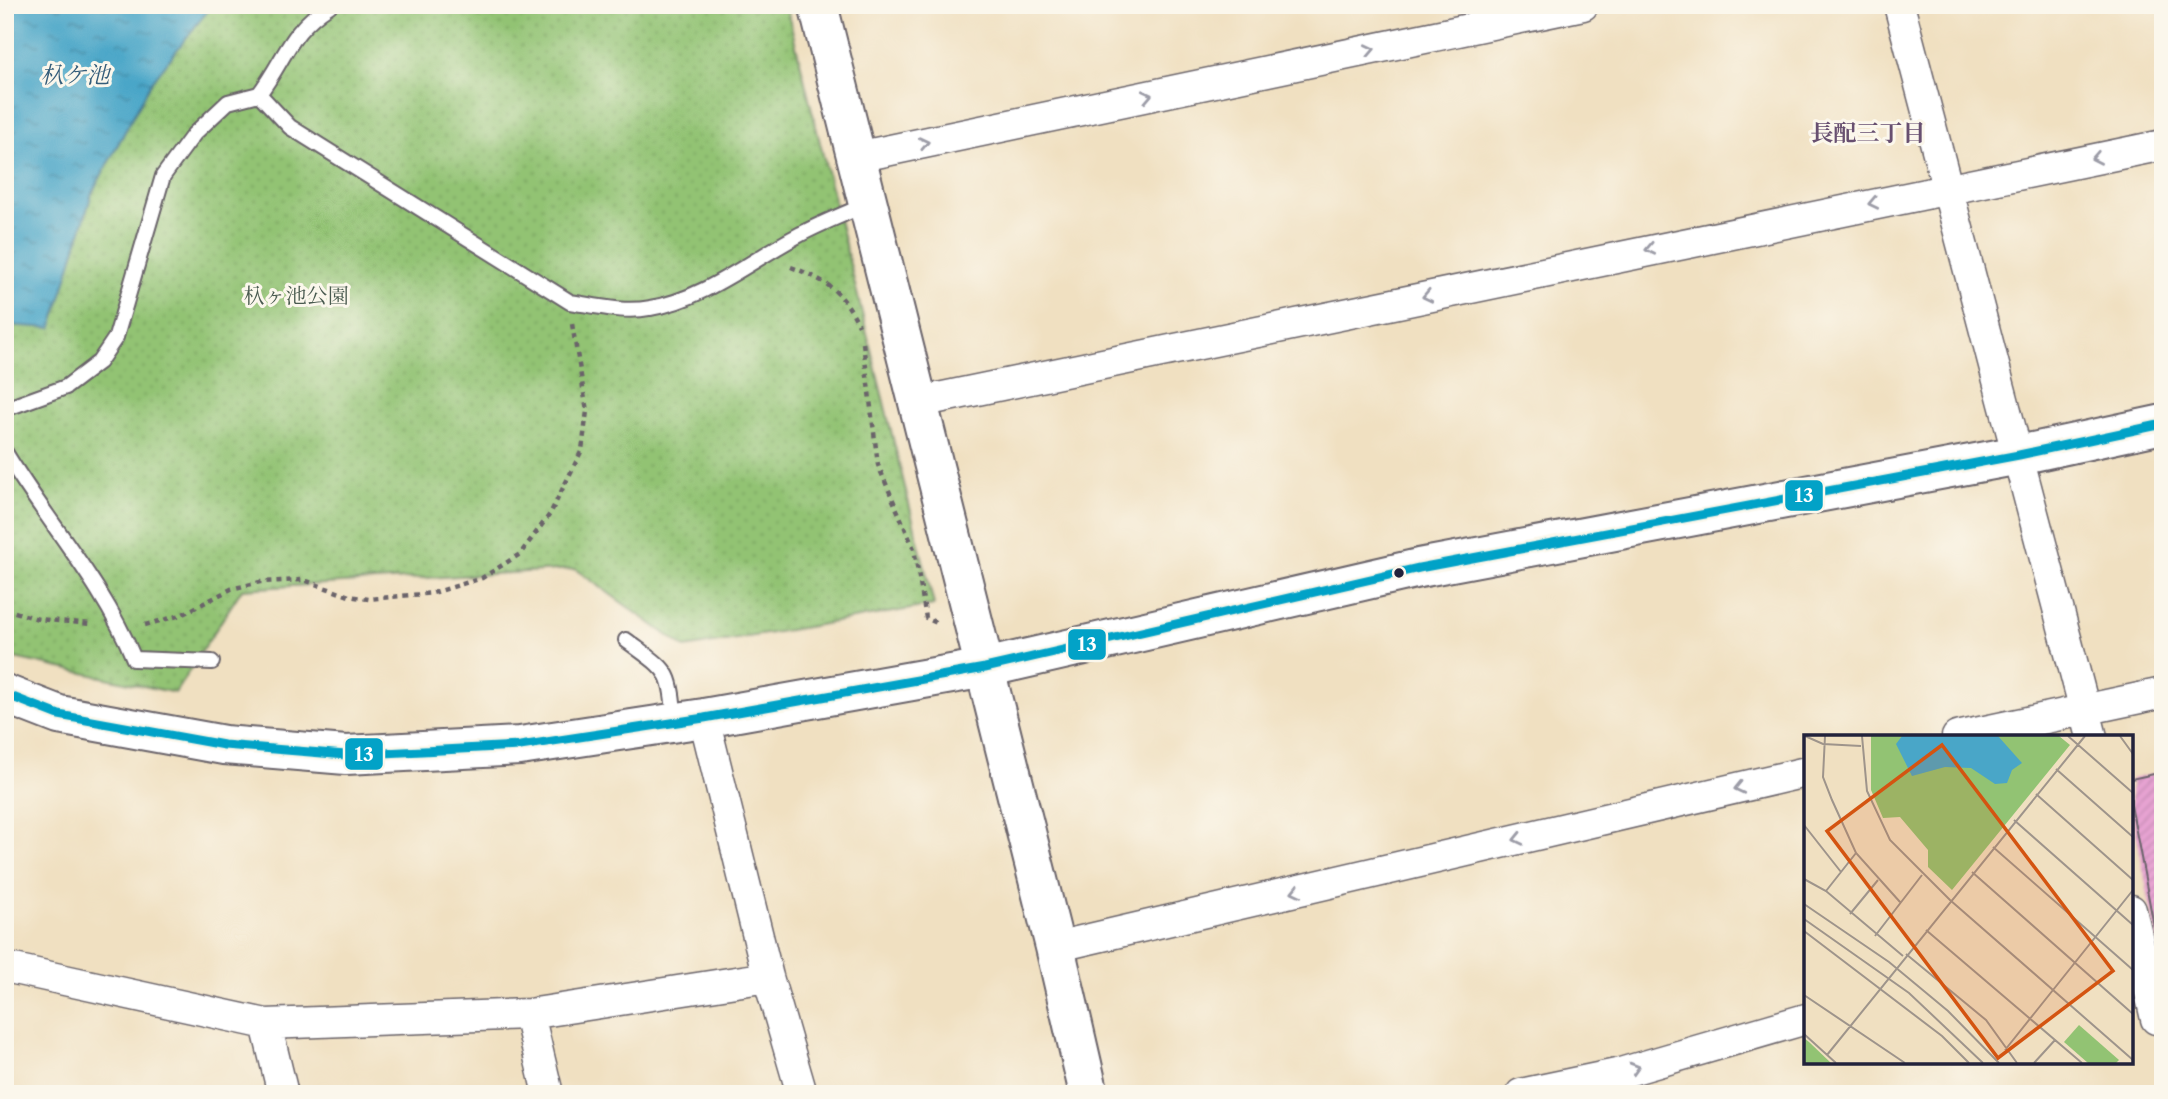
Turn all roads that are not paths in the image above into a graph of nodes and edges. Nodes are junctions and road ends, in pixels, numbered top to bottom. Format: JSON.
{"nodes":[{"id":1,"x":330,"y":5,"type":"edge"},
{"id":2,"x":818,"y":5,"type":"edge"},
{"id":3,"x":1583,"y":5,"type":"edge"},
{"id":4,"x":1899,"y":5,"type":"edge"},
{"id":5,"x":260,"y":94,"type":"junction"},
{"id":6,"x":2163,"y":145,"type":"edge"},
{"id":7,"x":858,"y":157,"type":"junction"},
{"id":8,"x":1948,"y":187,"type":"junction"},
{"id":9,"x":869,"y":203,"type":"junction"},
{"id":10,"x":919,"y":402,"type":"junction"},
{"id":11,"x":5,"y":409,"type":"edge"},
{"id":12,"x":2163,"y":424,"type":"edge"},
{"id":13,"x":5,"y":452,"type":"edge"},
{"id":14,"x":2019,"y":455,"type":"junction"},
{"id":15,"x":626,"y":640,"type":"dead end"},
{"id":16,"x":212,"y":662,"type":"dead end"},
{"id":17,"x":985,"y":668,"type":"junction"},
{"id":18,"x":2163,"y":693,"type":"edge"},
{"id":19,"x":5,"y":694,"type":"edge"},
{"id":20,"x":2085,"y":707,"type":"junction"},
{"id":21,"x":690,"y":720,"type":"junction"},
{"id":22,"x":1966,"y":735,"type":"edge"},
{"id":23,"x":2092,"y":735,"type":"edge"},
{"id":24,"x":1804,"y":772,"type":"edge"},
{"id":25,"x":2133,"y":921,"type":"edge"},
{"id":26,"x":1055,"y":947,"type":"junction"},
{"id":27,"x":5,"y":967,"type":"edge"},
{"id":28,"x":768,"y":977,"type":"junction"},
{"id":29,"x":529,"y":1014,"type":"junction"},
{"id":30,"x":2150,"y":1019,"type":"edge"},
{"id":31,"x":1804,"y":1020,"type":"edge"},
{"id":32,"x":266,"y":1024,"type":"junction"},
{"id":33,"x":283,"y":1094,"type":"edge"},
{"id":34,"x":548,"y":1094,"type":"edge"},
{"id":35,"x":802,"y":1094,"type":"edge"},
{"id":36,"x":1089,"y":1094,"type":"edge"},
{"id":37,"x":1521,"y":1094,"type":"edge"}],
"edges":[{"from":1,"to":5,"type":"lane"},
{"from":2,"to":7,"type":"street"},
{"from":7,"to":3,"type":"street","one_way":true},
{"from":4,"to":8,"type":"street"},
{"from":5,"to":9,"type":"lane"},
{"from":5,"to":11,"type":"lane"},
{"from":6,"to":8,"type":"street","one_way":true},
{"from":7,"to":9,"type":"street"},
{"from":8,"to":10,"type":"street","one_way":true},
{"from":8,"to":14,"type":"street"},
{"from":9,"to":10,"type":"street"},
{"from":10,"to":17,"type":"street"},
{"from":12,"to":14,"type":"street"},
{"from":13,"to":16,"type":"lane"},
{"from":14,"to":17,"type":"street"},
{"from":14,"to":20,"type":"street"},
{"from":15,"to":21,"type":"lane"},
{"from":17,"to":21,"type":"street"},
{"from":17,"to":26,"type":"street"},
{"from":18,"to":20,"type":"street"},
{"from":19,"to":21,"type":"street"},
{"from":20,"to":22,"type":"street"},
{"from":20,"to":23,"type":"street"},
{"from":21,"to":28,"type":"street"},
{"from":24,"to":26,"type":"street","one_way":true},
{"from":25,"to":30,"type":"street"},
{"from":26,"to":36,"type":"street"},
{"from":27,"to":32,"type":"street"},
{"from":28,"to":29,"type":"street"},
{"from":28,"to":35,"type":"street"},
{"from":29,"to":32,"type":"street"},
{"from":29,"to":34,"type":"street"},
{"from":37,"to":31,"type":"street","one_way":true},
{"from":32,"to":33,"type":"street"}]}
